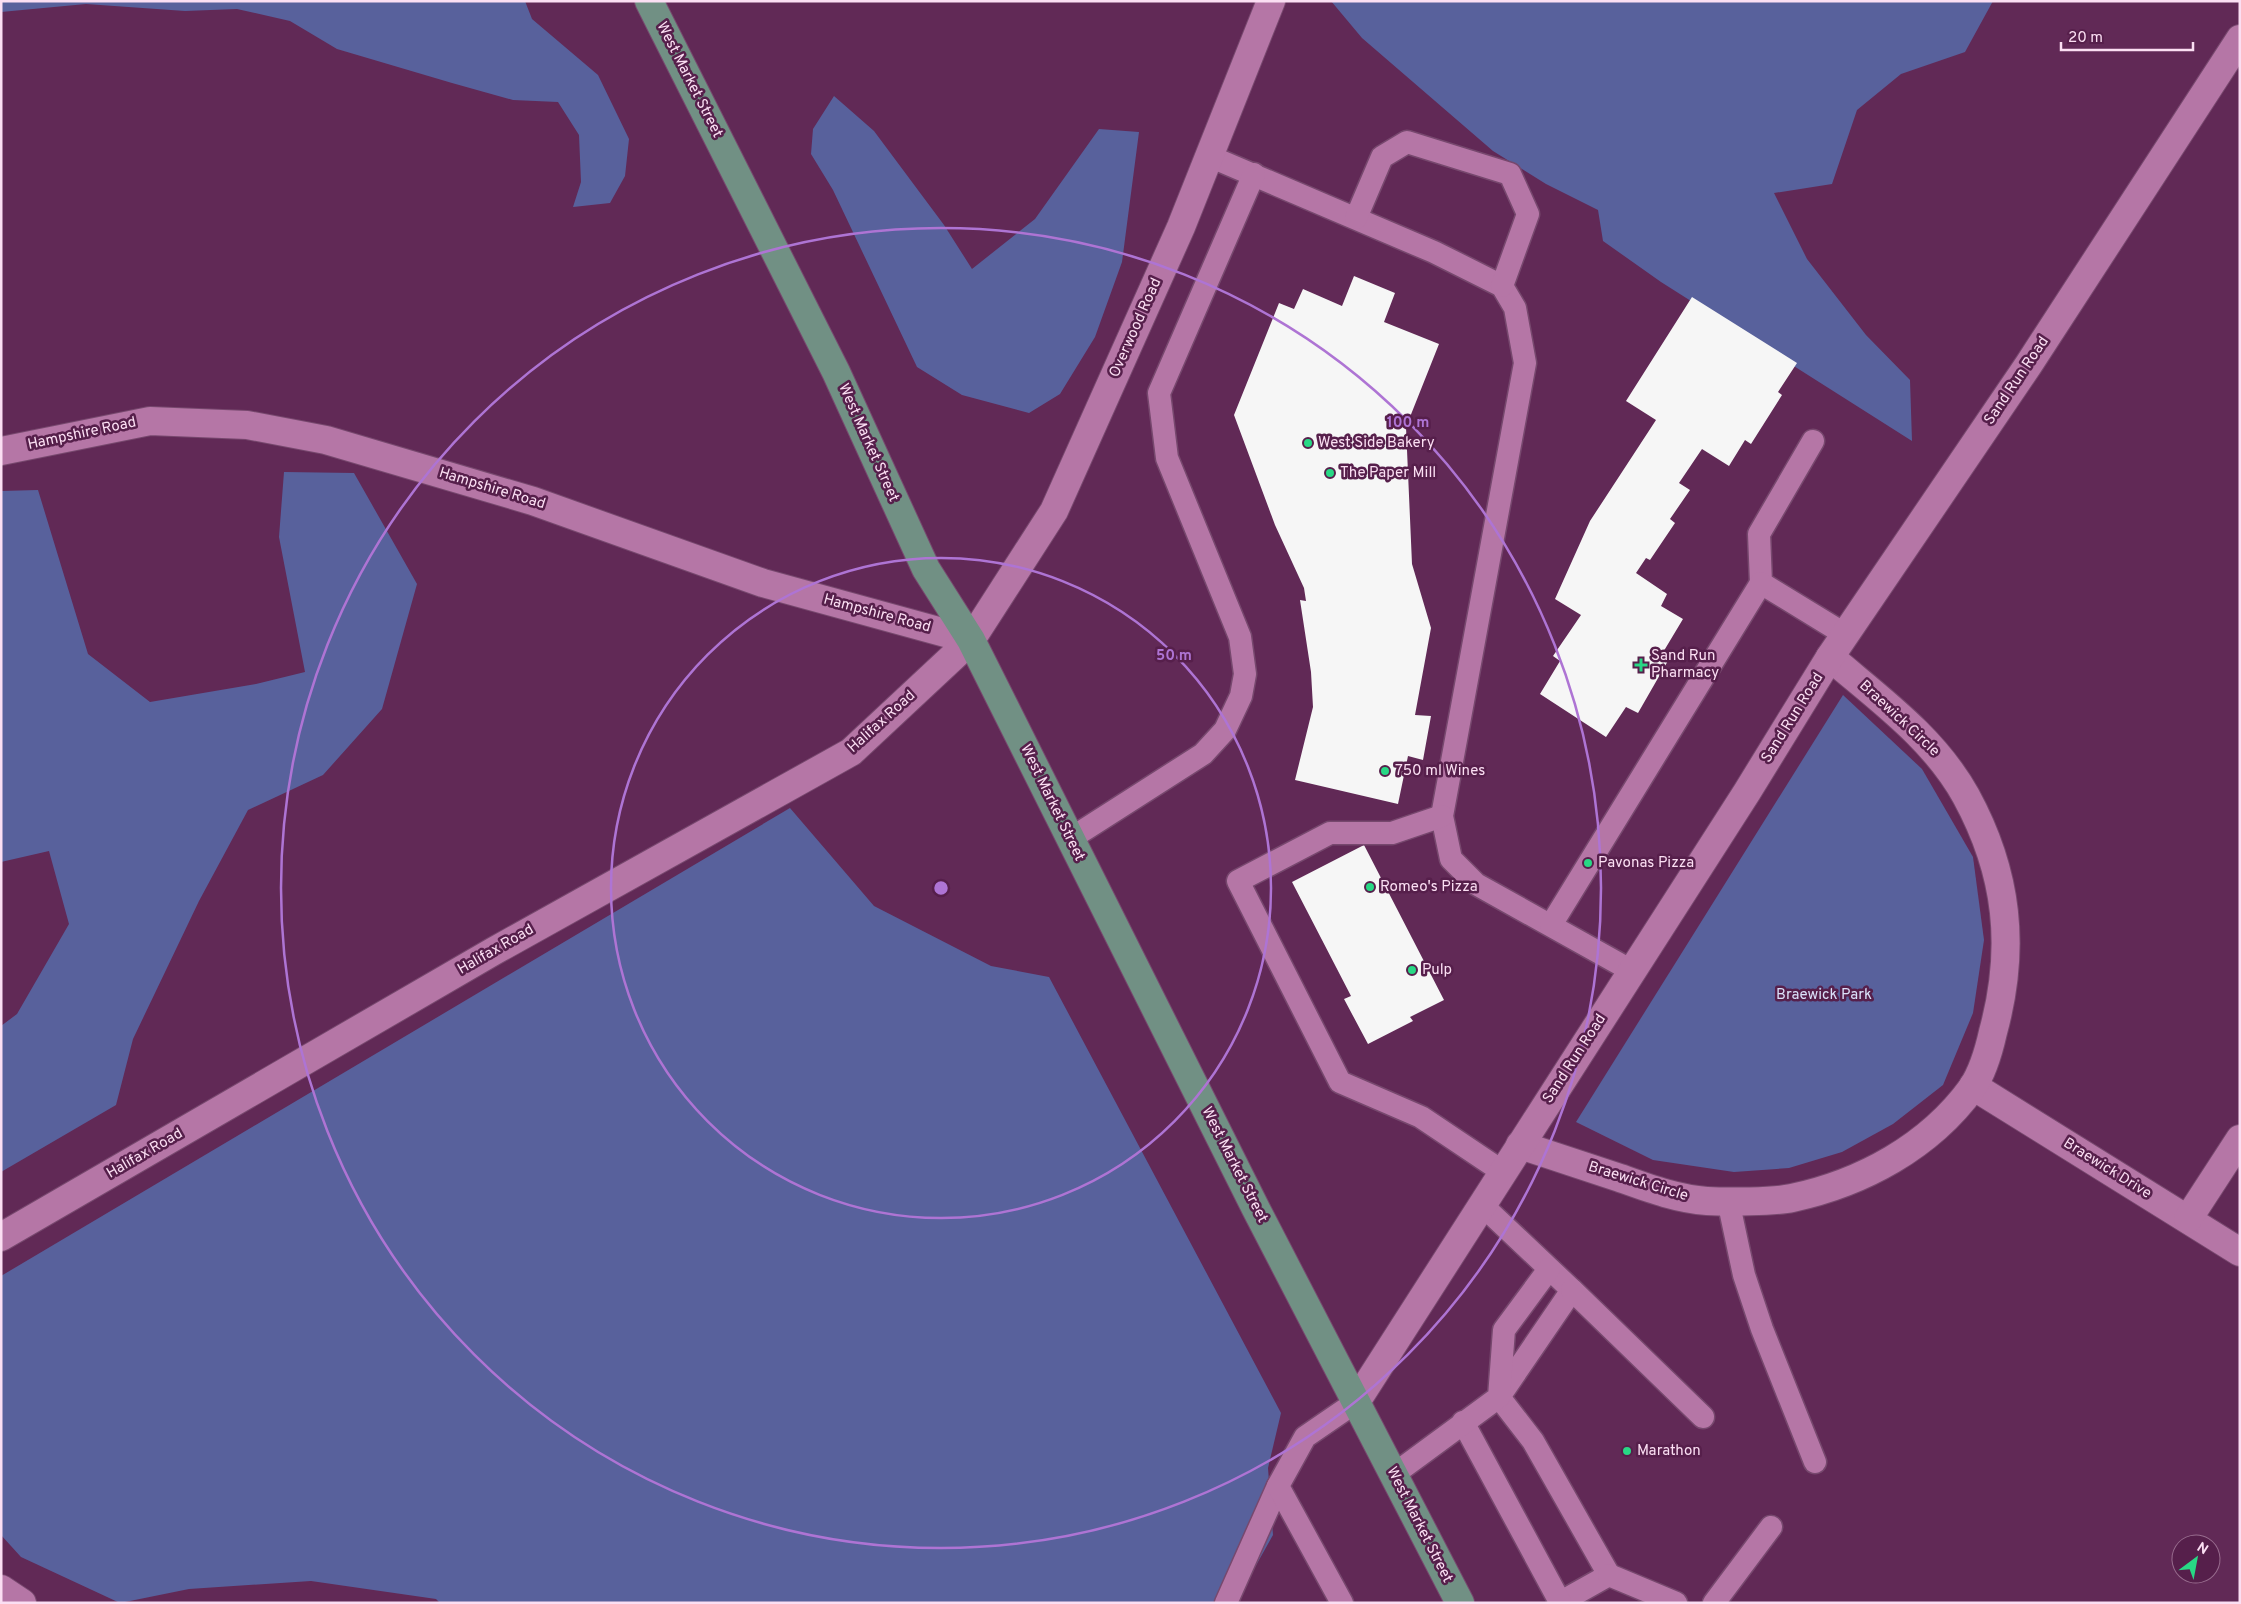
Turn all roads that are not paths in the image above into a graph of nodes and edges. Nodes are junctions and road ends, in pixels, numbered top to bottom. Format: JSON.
{"nodes":[{"id":1,"x":649,"y":1,"type":"edge"},
{"id":2,"x":1271,"y":1,"type":"edge"},
{"id":3,"x":2240,"y":39,"type":"edge"},
{"id":4,"x":1209,"y":156,"type":"junction"},
{"id":5,"x":1254,"y":174,"type":"junction"},
{"id":6,"x":1356,"y":218,"type":"junction"},
{"id":7,"x":1502,"y":286,"type":"junction"},
{"id":8,"x":1813,"y":440,"type":"dead end"},
{"id":9,"x":1,"y":451,"type":"edge"},
{"id":10,"x":1761,"y":584,"type":"junction"},
{"id":11,"x":1846,"y":634,"type":"junction"},
{"id":12,"x":971,"y":640,"type":"junction"},
{"id":13,"x":1830,"y":657,"type":"junction"},
{"id":14,"x":1442,"y":816,"type":"junction"},
{"id":15,"x":1070,"y":839,"type":"junction"},
{"id":16,"x":1552,"y":925,"type":"junction"},
{"id":17,"x":1632,"y":971,"type":"junction"},
{"id":18,"x":1973,"y":1086,"type":"junction"},
{"id":19,"x":2240,"y":1138,"type":"edge"},
{"id":20,"x":1520,"y":1145,"type":"junction"},
{"id":21,"x":1503,"y":1172,"type":"junction"},
{"id":22,"x":1728,"y":1200,"type":"junction"},
{"id":23,"x":1482,"y":1205,"type":"junction"},
{"id":24,"x":2188,"y":1220,"type":"junction"},
{"id":25,"x":1,"y":1237,"type":"edge"},
{"id":26,"x":2240,"y":1252,"type":"edge"},
{"id":27,"x":1549,"y":1269,"type":"junction"},
{"id":28,"x":1572,"y":1290,"type":"junction"},
{"id":29,"x":1499,"y":1397,"type":"junction"},
{"id":30,"x":1356,"y":1402,"type":"junction"},
{"id":31,"x":1703,"y":1417,"type":"dead end"},
{"id":32,"x":1464,"y":1422,"type":"junction"},
{"id":33,"x":1815,"y":1462,"type":"dead end"},
{"id":34,"x":1393,"y":1475,"type":"junction"},
{"id":35,"x":1278,"y":1486,"type":"junction"},
{"id":36,"x":1771,"y":1527,"type":"dead end"},
{"id":37,"x":1608,"y":1575,"type":"junction"},
{"id":38,"x":1,"y":1590,"type":"edge"},
{"id":39,"x":1560,"y":1602,"type":"edge"},
{"id":40,"x":22,"y":1603,"type":"edge"},
{"id":41,"x":1226,"y":1603,"type":"edge"},
{"id":42,"x":1342,"y":1603,"type":"edge"},
{"id":43,"x":1460,"y":1603,"type":"edge"},
{"id":44,"x":1676,"y":1603,"type":"edge"},
{"id":45,"x":1714,"y":1603,"type":"edge"}],
"edges":[{"from":1,"to":12,"type":"main road","name":"West Market Street"},
{"from":2,"to":4,"type":"street","name":"Overwood Road"},
{"from":3,"to":11,"type":"street","name":"Sand Run Road"},
{"from":4,"to":5,"type":"lane"},
{"from":4,"to":12,"type":"street","name":"Overwood Road"},
{"from":5,"to":6,"type":"lane"},
{"from":5,"to":15,"type":"lane"},
{"from":6,"to":7,"type":"lane"},
{"from":6,"to":7,"type":"lane"},
{"from":7,"to":14,"type":"lane"},
{"from":8,"to":10,"type":"lane"},
{"from":9,"to":12,"type":"street","name":"Hampshire Road"},
{"from":10,"to":11,"type":"lane"},
{"from":10,"to":16,"type":"lane"},
{"from":11,"to":13,"type":"street","name":"Sand Run Road"},
{"from":12,"to":15,"type":"main road","name":"West Market Street"},
{"from":12,"to":25,"type":"street","name":"Halifax Road"},
{"from":13,"to":17,"type":"street","name":"Sand Run Road"},
{"from":13,"to":18,"type":"street","name":"Braewick Circle"},
{"from":14,"to":16,"type":"lane"},
{"from":14,"to":21,"type":"lane"},
{"from":15,"to":30,"type":"main road","name":"West Market Street"},
{"from":16,"to":17,"type":"lane"},
{"from":17,"to":20,"type":"street","name":"Sand Run Road"},
{"from":18,"to":22,"type":"street","name":"Braewick Circle"},
{"from":18,"to":24,"type":"street","name":"Braewick Drive"},
{"from":19,"to":24,"type":"street"},
{"from":20,"to":21,"type":"street","name":"Sand Run Road"},
{"from":20,"to":22,"type":"street","name":"Braewick Circle"},
{"from":21,"to":23,"type":"street","name":"Sand Run Road"},
{"from":22,"to":33,"type":"lane"},
{"from":23,"to":27,"type":"lane"},
{"from":23,"to":30,"type":"street","name":"Sand Run Road"},
{"from":24,"to":26,"type":"street","name":"Braewick Drive"},
{"from":27,"to":28,"type":"lane"},
{"from":27,"to":29,"type":"lane"},
{"from":28,"to":29,"type":"lane"},
{"from":28,"to":31,"type":"lane"},
{"from":29,"to":32,"type":"lane"},
{"from":29,"to":37,"type":"lane"},
{"from":30,"to":34,"type":"main road","name":"West Market Street"},
{"from":30,"to":35,"type":"lane"},
{"from":32,"to":34,"type":"lane"},
{"from":32,"to":39,"type":"lane"},
{"from":34,"to":43,"type":"main road","name":"West Market Street"},
{"from":35,"to":41,"type":"lane"},
{"from":35,"to":42,"type":"lane"},
{"from":36,"to":45,"type":"lane"},
{"from":37,"to":39,"type":"lane"},
{"from":37,"to":44,"type":"lane"},
{"from":38,"to":40,"type":"street"}]}
